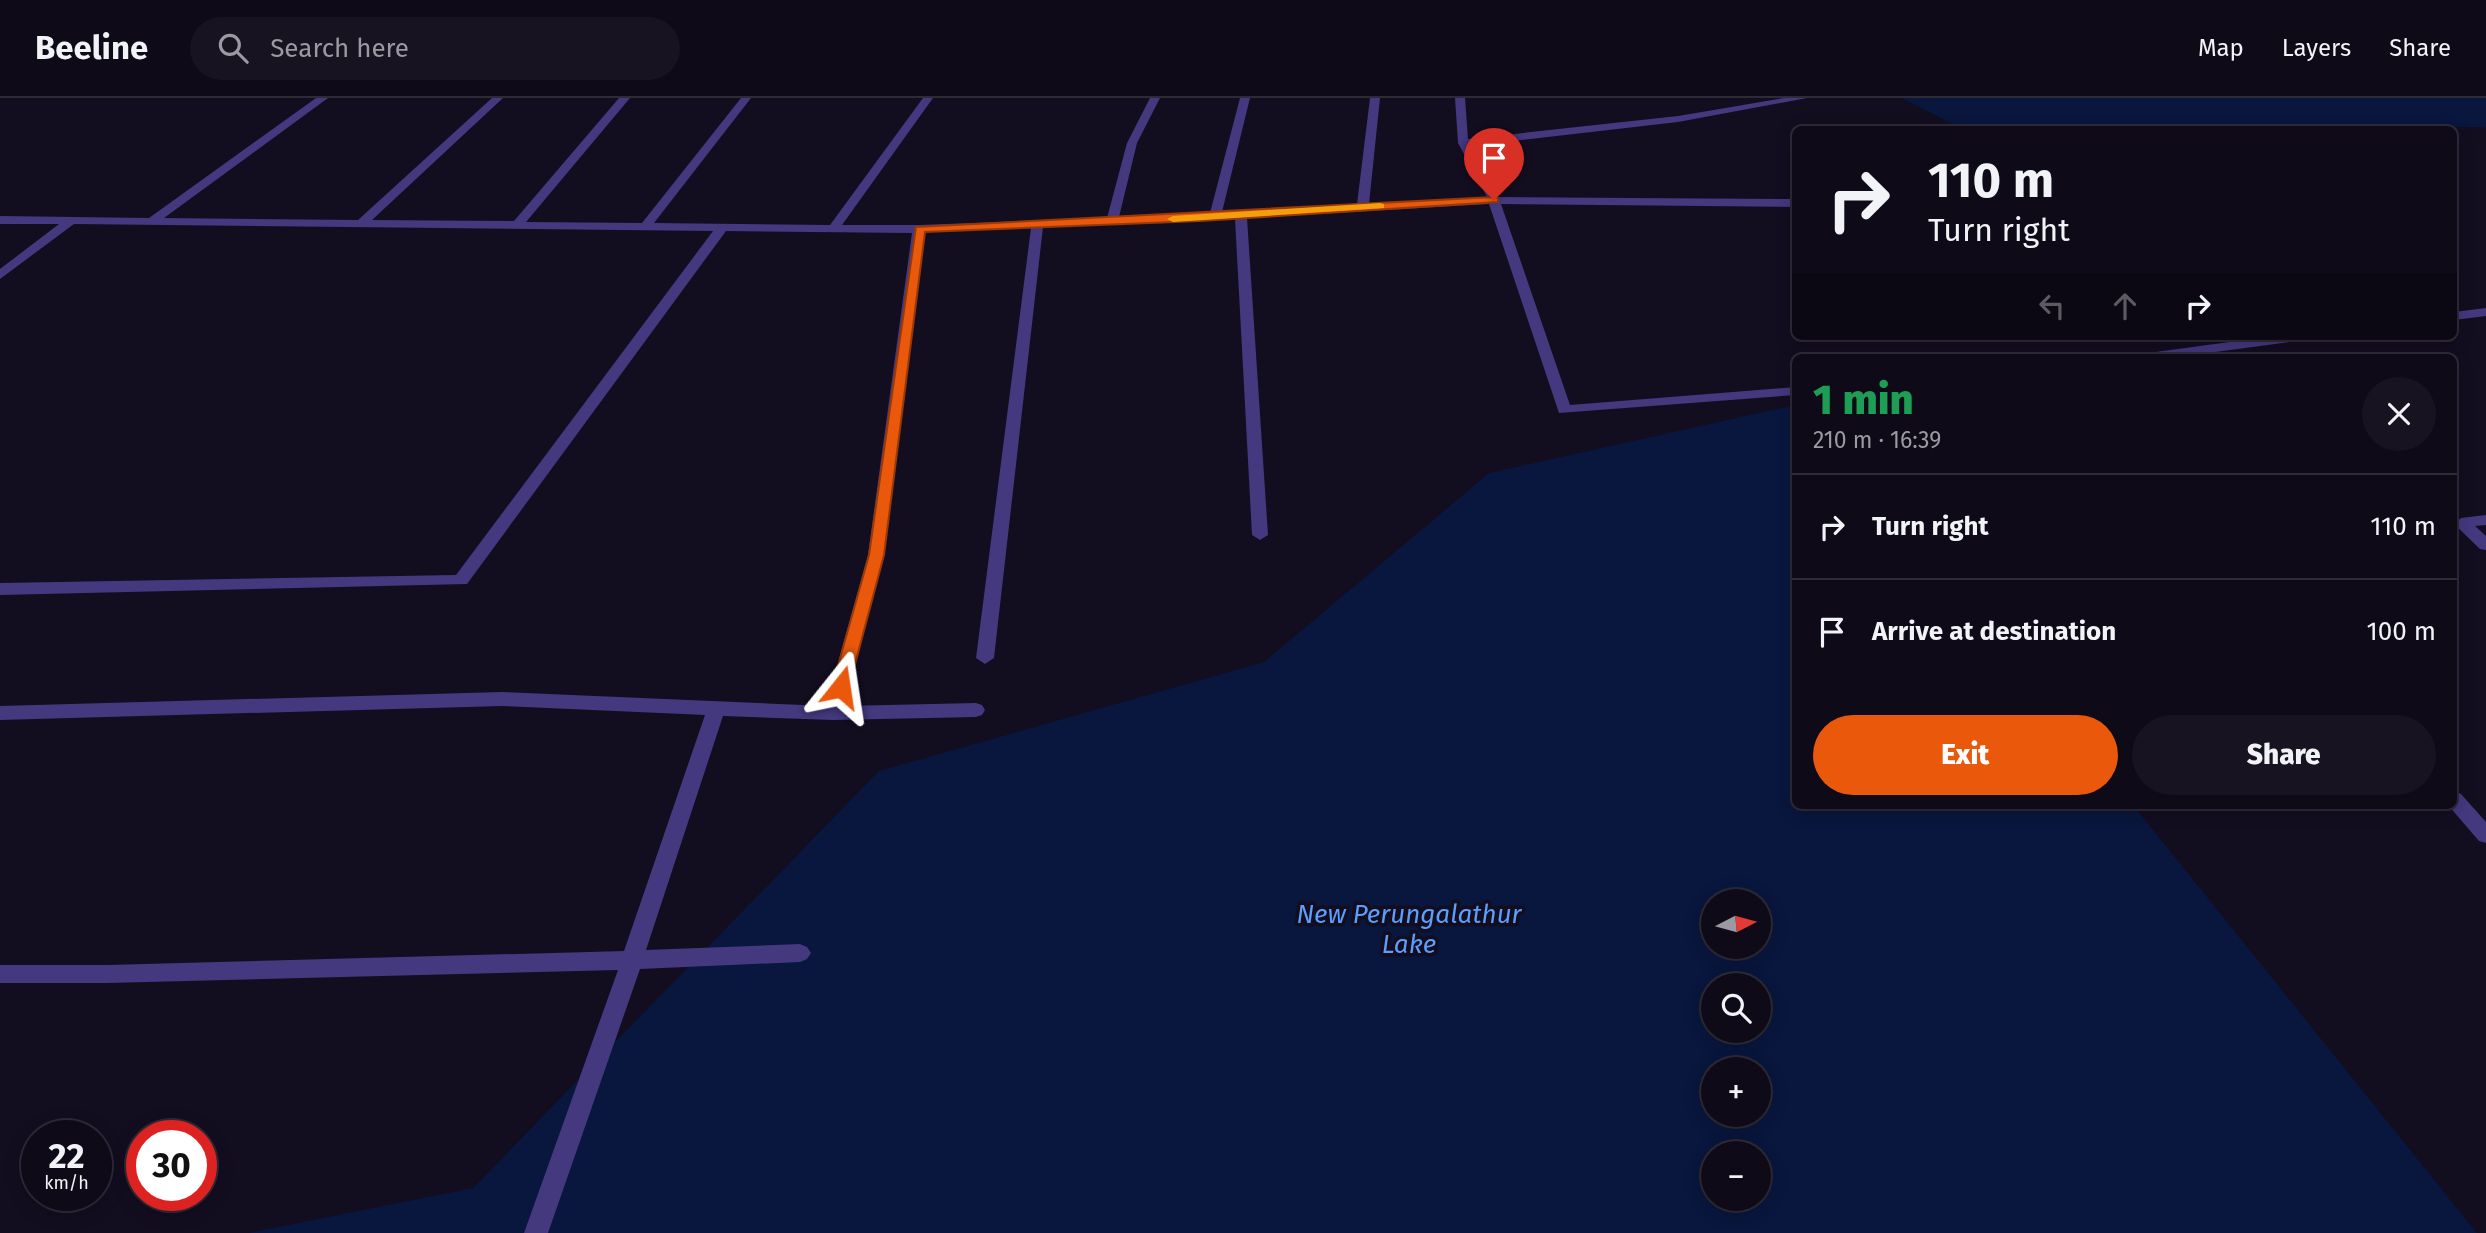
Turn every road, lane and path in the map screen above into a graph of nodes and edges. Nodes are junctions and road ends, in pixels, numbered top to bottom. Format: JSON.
{"nodes":[{"id":1,"x":323,"y":98,"type":"edge"},
{"id":2,"x":498,"y":98,"type":"edge"},
{"id":3,"x":625,"y":98,"type":"edge"},
{"id":4,"x":746,"y":98,"type":"edge"},
{"id":5,"x":928,"y":98,"type":"edge"},
{"id":6,"x":1154,"y":98,"type":"edge"},
{"id":7,"x":1245,"y":98,"type":"edge"},
{"id":8,"x":1375,"y":98,"type":"edge"},
{"id":9,"x":1460,"y":98,"type":"edge"},
{"id":10,"x":1802,"y":98,"type":"edge"},
{"id":11,"x":1463,"y":143,"type":"junction"},
{"id":12,"x":1494,"y":200,"type":"junction"},
{"id":13,"x":1792,"y":203,"type":"edge"},
{"id":14,"x":1363,"y":207,"type":"junction"},
{"id":15,"x":1241,"y":215,"type":"junction"},
{"id":16,"x":1215,"y":217,"type":"junction"},
{"id":17,"x":0,"y":220,"type":"edge"},
{"id":18,"x":71,"y":221,"type":"junction"},
{"id":19,"x":150,"y":222,"type":"junction"},
{"id":20,"x":1112,"y":222,"type":"junction"},
{"id":21,"x":362,"y":223,"type":"junction"},
{"id":22,"x":518,"y":223,"type":"junction"},
{"id":23,"x":1037,"y":225,"type":"junction"},
{"id":24,"x":645,"y":227,"type":"junction"},
{"id":25,"x":919,"y":229,"type":"junction"},
{"id":26,"x":720,"y":230,"type":"junction"},
{"id":27,"x":832,"y":230,"type":"junction"},
{"id":28,"x":0,"y":275,"type":"edge"},
{"id":29,"x":2486,"y":312,"type":"edge"},
{"id":30,"x":2457,"y":316,"type":"edge"},
{"id":31,"x":2274,"y":340,"type":"edge"},
{"id":32,"x":2170,"y":354,"type":"edge"},
{"id":33,"x":1792,"y":391,"type":"edge"},
{"id":34,"x":2486,"y":520,"type":"edge"},
{"id":35,"x":2457,"y":524,"type":"edge"},
{"id":36,"x":1260,"y":535,"type":"dead end"},
{"id":37,"x":2486,"y":545,"type":"edge"},
{"id":38,"x":0,"y":589,"type":"edge"},
{"id":39,"x":985,"y":658,"type":"dead end"},
{"id":40,"x":716,"y":709,"type":"junction"},
{"id":41,"x":976,"y":710,"type":"dead end"},
{"id":42,"x":0,"y":713,"type":"edge"},
{"id":43,"x":834,"y":713,"type":"junction"},
{"id":44,"x":2457,"y":802,"type":"edge"},
{"id":45,"x":2486,"y":835,"type":"edge"},
{"id":46,"x":800,"y":953,"type":"dead end"},
{"id":47,"x":632,"y":960,"type":"junction"},
{"id":48,"x":0,"y":974,"type":"edge"},
{"id":49,"x":536,"y":1233,"type":"edge"}],
"edges":[{"from":1,"to":19,"type":"street"},
{"from":2,"to":21,"type":"street"},
{"from":3,"to":22,"type":"street"},
{"from":4,"to":24,"type":"street"},
{"from":5,"to":27,"type":"street"},
{"from":6,"to":20,"type":"street"},
{"from":7,"to":16,"type":"street"},
{"from":8,"to":14,"type":"street"},
{"from":9,"to":11,"type":"street"},
{"from":10,"to":11,"type":"street"},
{"from":11,"to":12,"type":"street"},
{"from":12,"to":13,"type":"street"},
{"from":12,"to":14,"type":"street"},
{"from":12,"to":33,"type":"street"},
{"from":14,"to":15,"type":"street"},
{"from":15,"to":16,"type":"street"},
{"from":15,"to":36,"type":"street"},
{"from":16,"to":20,"type":"street"},
{"from":17,"to":18,"type":"street"},
{"from":18,"to":19,"type":"street"},
{"from":18,"to":28,"type":"street"},
{"from":19,"to":21,"type":"street"},
{"from":20,"to":23,"type":"street"},
{"from":21,"to":22,"type":"street"},
{"from":22,"to":24,"type":"street"},
{"from":23,"to":25,"type":"street"},
{"from":23,"to":39,"type":"street"},
{"from":24,"to":26,"type":"street"},
{"from":25,"to":27,"type":"street"},
{"from":25,"to":43,"type":"street"},
{"from":26,"to":27,"type":"street"},
{"from":26,"to":38,"type":"street"},
{"from":29,"to":30,"type":"street"},
{"from":31,"to":32,"type":"street"},
{"from":34,"to":35,"type":"street"},
{"from":35,"to":37,"type":"street"},
{"from":40,"to":42,"type":"street"},
{"from":40,"to":43,"type":"street"},
{"from":40,"to":47,"type":"street"},
{"from":41,"to":43,"type":"street"},
{"from":44,"to":45,"type":"street"},
{"from":46,"to":47,"type":"street"},
{"from":47,"to":48,"type":"street"},
{"from":47,"to":49,"type":"street"}]}
